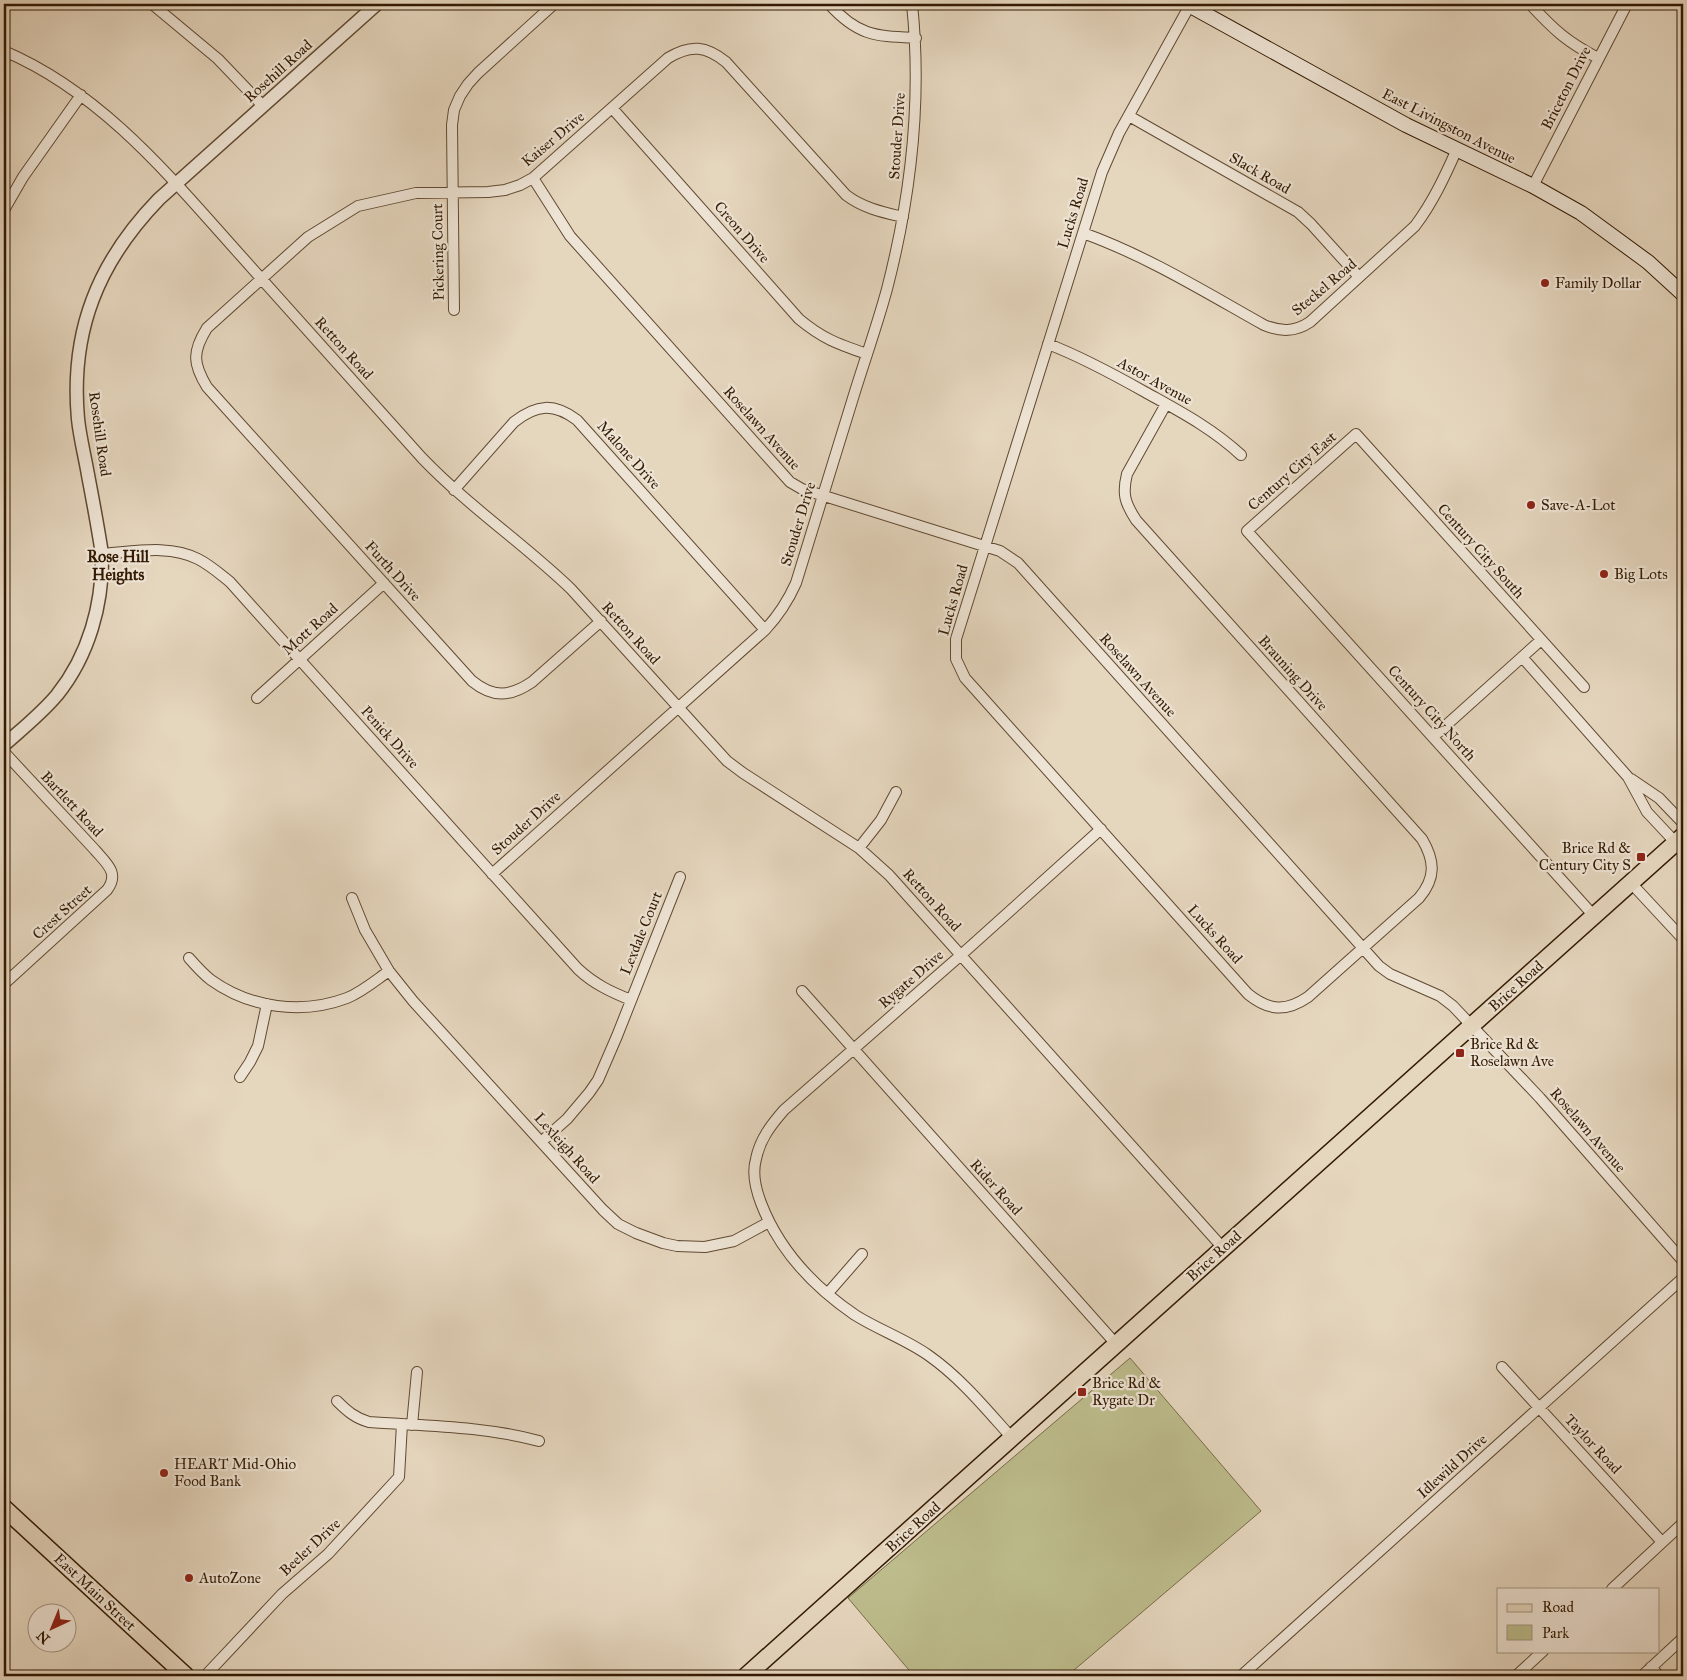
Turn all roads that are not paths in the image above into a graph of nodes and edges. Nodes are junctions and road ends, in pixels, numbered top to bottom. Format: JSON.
{"nodes":[{"id":1,"x":152,"y":4,"type":"edge"},
{"id":2,"x":378,"y":4,"type":"edge"},
{"id":3,"x":554,"y":4,"type":"edge"},
{"id":4,"x":829,"y":4,"type":"edge"},
{"id":5,"x":912,"y":4,"type":"edge"},
{"id":6,"x":1189,"y":4,"type":"edge"},
{"id":7,"x":1530,"y":4,"type":"edge"},
{"id":8,"x":1627,"y":4,"type":"edge"},
{"id":9,"x":916,"y":38,"type":"junction"},
{"id":10,"x":4,"y":51,"type":"edge"},
{"id":11,"x":1598,"y":58,"type":"junction"},
{"id":12,"x":81,"y":95,"type":"junction"},
{"id":13,"x":263,"y":106,"type":"junction"},
{"id":14,"x":612,"y":108,"type":"junction"},
{"id":15,"x":1129,"y":116,"type":"junction"},
{"id":16,"x":1457,"y":150,"type":"junction"},
{"id":17,"x":532,"y":178,"type":"junction"},
{"id":18,"x":176,"y":184,"type":"junction"},
{"id":19,"x":1533,"y":186,"type":"junction"},
{"id":20,"x":452,"y":193,"type":"junction"},
{"id":21,"x":4,"y":210,"type":"edge"},
{"id":22,"x":903,"y":217,"type":"junction"},
{"id":23,"x":1083,"y":233,"type":"junction"},
{"id":24,"x":1359,"y":277,"type":"junction"},
{"id":25,"x":262,"y":279,"type":"junction"},
{"id":26,"x":1683,"y":294,"type":"edge"},
{"id":27,"x":454,"y":310,"type":"dead end"},
{"id":28,"x":1048,"y":344,"type":"junction"},
{"id":29,"x":866,"y":354,"type":"junction"},
{"id":30,"x":196,"y":357,"type":"joint"},
{"id":31,"x":1166,"y":404,"type":"junction"},
{"id":32,"x":1356,"y":434,"type":"joint"},
{"id":33,"x":1241,"y":455,"type":"dead end"},
{"id":34,"x":454,"y":490,"type":"junction"},
{"id":35,"x":823,"y":495,"type":"junction"},
{"id":36,"x":1247,"y":530,"type":"joint"},
{"id":37,"x":985,"y":547,"type":"junction"},
{"id":38,"x":102,"y":554,"type":"junction"},
{"id":39,"x":384,"y":583,"type":"junction"},
{"id":40,"x":601,"y":621,"type":"junction"},
{"id":41,"x":765,"y":630,"type":"junction"},
{"id":42,"x":1541,"y":640,"type":"junction"},
{"id":43,"x":1522,"y":657,"type":"junction"},
{"id":44,"x":300,"y":658,"type":"junction"},
{"id":45,"x":1584,"y":688,"type":"dead end"},
{"id":46,"x":257,"y":698,"type":"dead end"},
{"id":47,"x":678,"y":707,"type":"junction"},
{"id":48,"x":1433,"y":737,"type":"junction"},
{"id":49,"x":4,"y":745,"type":"edge"},
{"id":50,"x":4,"y":752,"type":"edge"},
{"id":51,"x":1628,"y":777,"type":"junction"},
{"id":52,"x":896,"y":792,"type":"dead end"},
{"id":53,"x":1683,"y":823,"type":"edge"},
{"id":54,"x":1100,"y":829,"type":"junction"},
{"id":55,"x":1680,"y":840,"type":"edge"},
{"id":56,"x":859,"y":848,"type":"junction"},
{"id":57,"x":492,"y":874,"type":"junction"},
{"id":58,"x":680,"y":877,"type":"dead end"},
{"id":59,"x":113,"y":879,"type":"joint"},
{"id":60,"x":1631,"y":883,"type":"junction"},
{"id":61,"x":352,"y":898,"type":"dead end"},
{"id":62,"x":1594,"y":916,"type":"junction"},
{"id":63,"x":1683,"y":939,"type":"edge"},
{"id":64,"x":1363,"y":948,"type":"junction"},
{"id":65,"x":961,"y":955,"type":"junction"},
{"id":66,"x":190,"y":958,"type":"dead end"},
{"id":67,"x":389,"y":972,"type":"junction"},
{"id":68,"x":4,"y":984,"type":"edge"},
{"id":69,"x":802,"y":992,"type":"dead end"},
{"id":70,"x":631,"y":1000,"type":"junction"},
{"id":71,"x":267,"y":1004,"type":"junction"},
{"id":72,"x":1472,"y":1026,"type":"junction"},
{"id":73,"x":853,"y":1050,"type":"junction"},
{"id":74,"x":240,"y":1077,"type":"dead end"},
{"id":75,"x":541,"y":1142,"type":"junction"},
{"id":76,"x":769,"y":1222,"type":"junction"},
{"id":77,"x":1223,"y":1248,"type":"junction"},
{"id":78,"x":862,"y":1254,"type":"dead end"},
{"id":79,"x":1683,"y":1260,"type":"edge"},
{"id":80,"x":1683,"y":1278,"type":"edge"},
{"id":81,"x":828,"y":1293,"type":"junction"},
{"id":82,"x":1116,"y":1344,"type":"junction"},
{"id":83,"x":1502,"y":1367,"type":"dead end"},
{"id":84,"x":417,"y":1372,"type":"dead end"},
{"id":85,"x":337,"y":1401,"type":"dead end"},
{"id":86,"x":1540,"y":1408,"type":"junction"},
{"id":87,"x":407,"y":1425,"type":"junction"},
{"id":88,"x":1012,"y":1438,"type":"junction"},
{"id":89,"x":539,"y":1441,"type":"dead end"},
{"id":90,"x":4,"y":1508,"type":"edge"},
{"id":91,"x":1683,"y":1523,"type":"edge"},
{"id":92,"x":1662,"y":1542,"type":"junction"},
{"id":93,"x":1613,"y":1588,"type":"edge"},
{"id":94,"x":1683,"y":1638,"type":"edge"},
{"id":95,"x":1542,"y":1652,"type":"edge"},
{"id":96,"x":1651,"y":1667,"type":"junction"},
{"id":97,"x":186,"y":1676,"type":"edge"},
{"id":98,"x":205,"y":1676,"type":"edge"},
{"id":99,"x":746,"y":1676,"type":"edge"},
{"id":100,"x":1241,"y":1676,"type":"edge"},
{"id":101,"x":1516,"y":1676,"type":"edge"},
{"id":102,"x":1642,"y":1676,"type":"edge"},
{"id":103,"x":1659,"y":1676,"type":"edge"}],
"edges":[{"from":1,"to":13,"type":"street"},
{"from":2,"to":13,"type":"street","name":"Rosehill Road"},
{"from":3,"to":20,"type":"street","name":"Pickering Court"},
{"from":4,"to":9,"type":"street"},
{"from":5,"to":9,"type":"street","name":"Stouder Drive"},
{"from":6,"to":15,"type":"street","name":"Lucks Road"},
{"from":6,"to":16,"type":"main road","name":"East Livingston Avenue"},
{"from":7,"to":11,"type":"street"},
{"from":8,"to":11,"type":"street","name":"Briceton Drive"},
{"from":9,"to":22,"type":"street","name":"Stouder Drive"},
{"from":10,"to":12,"type":"street","name":"Retton Road"},
{"from":11,"to":19,"type":"street","name":"Briceton Drive"},
{"from":12,"to":18,"type":"street","name":"Retton Road"},
{"from":12,"to":21,"type":"street"},
{"from":13,"to":18,"type":"street","name":"Rosehill Road"},
{"from":14,"to":17,"type":"street","name":"Kaiser Drive"},
{"from":14,"to":22,"type":"street","name":"Kaiser Drive"},
{"from":14,"to":29,"type":"street","name":"Creon Drive"},
{"from":15,"to":23,"type":"street","name":"Lucks Road"},
{"from":15,"to":24,"type":"street","name":"Slack Road"},
{"from":16,"to":19,"type":"main road","name":"East Livingston Avenue"},
{"from":16,"to":24,"type":"street","name":"Steckel Road"},
{"from":17,"to":20,"type":"street","name":"Kaiser Drive"},
{"from":17,"to":35,"type":"street","name":"Roselawn Avenue"},
{"from":18,"to":25,"type":"street","name":"Retton Road"},
{"from":18,"to":38,"type":"street","name":"Rosehill Road"},
{"from":19,"to":26,"type":"main road","name":"East Livingston Avenue"},
{"from":20,"to":25,"type":"street","name":"Kaiser Drive"},
{"from":20,"to":27,"type":"street","name":"Pickering Court"},
{"from":22,"to":29,"type":"street","name":"Stouder Drive"},
{"from":23,"to":24,"type":"street","name":"Steckel Road"},
{"from":23,"to":28,"type":"street","name":"Lucks Road"},
{"from":25,"to":30,"type":"street","name":"Kaiser Drive"},
{"from":25,"to":34,"type":"street","name":"Retton Road"},
{"from":28,"to":31,"type":"street","name":"Astor Avenue"},
{"from":28,"to":37,"type":"street","name":"Lucks Road"},
{"from":29,"to":35,"type":"street","name":"Stouder Drive"},
{"from":30,"to":39,"type":"street","name":"Furth Drive"},
{"from":31,"to":33,"type":"street","name":"Astor Avenue"},
{"from":31,"to":64,"type":"street","name":"Brauning Drive"},
{"from":32,"to":36,"type":"street","name":"Century City East"},
{"from":32,"to":42,"type":"street","name":"Century City South"},
{"from":34,"to":40,"type":"street","name":"Retton Road"},
{"from":34,"to":41,"type":"street","name":"Malone Drive"},
{"from":35,"to":37,"type":"street","name":"Roselawn Avenue"},
{"from":35,"to":41,"type":"street","name":"Stouder Drive"},
{"from":36,"to":48,"type":"street","name":"Century City North"},
{"from":37,"to":54,"type":"street","name":"Lucks Road"},
{"from":37,"to":64,"type":"street","name":"Roselawn Avenue"},
{"from":38,"to":44,"type":"street","name":"Penick Drive"},
{"from":38,"to":49,"type":"street","name":"Rosehill Road"},
{"from":39,"to":40,"type":"street","name":"Furth Drive"},
{"from":39,"to":44,"type":"street","name":"Mott Road"},
{"from":40,"to":47,"type":"street","name":"Retton Road"},
{"from":41,"to":47,"type":"street","name":"Stouder Drive"},
{"from":42,"to":43,"type":"street"},
{"from":42,"to":45,"type":"street","name":"Century City South"},
{"from":43,"to":48,"type":"street"},
{"from":43,"to":51,"type":"street"},
{"from":44,"to":46,"type":"street","name":"Mott Road"},
{"from":44,"to":57,"type":"street","name":"Penick Drive"},
{"from":47,"to":56,"type":"street","name":"Retton Road"},
{"from":47,"to":57,"type":"street","name":"Stouder Drive"},
{"from":48,"to":62,"type":"street","name":"Century City North"},
{"from":50,"to":59,"type":"street","name":"Bartlett Road"},
{"from":51,"to":53,"type":"street"},
{"from":51,"to":55,"type":"street"},
{"from":52,"to":56,"type":"street"},
{"from":54,"to":64,"type":"street","name":"Lucks Road"},
{"from":54,"to":65,"type":"street","name":"Rygate Drive"},
{"from":55,"to":60,"type":"main road","name":"Brice Road"},
{"from":56,"to":65,"type":"street","name":"Retton Road"},
{"from":57,"to":70,"type":"street","name":"Penick Drive"},
{"from":58,"to":70,"type":"street","name":"Lexdale Court"},
{"from":59,"to":68,"type":"street","name":"Crest Street"},
{"from":60,"to":62,"type":"main road","name":"Brice Road"},
{"from":60,"to":63,"type":"street"},
{"from":61,"to":67,"type":"street","name":"Lexleigh Road"},
{"from":62,"to":72,"type":"main road","name":"Brice Road"},
{"from":64,"to":72,"type":"street","name":"Roselawn Avenue"},
{"from":65,"to":73,"type":"street","name":"Rygate Drive"},
{"from":65,"to":77,"type":"street","name":"Retton Road"},
{"from":66,"to":71,"type":"street"},
{"from":67,"to":71,"type":"street"},
{"from":67,"to":75,"type":"street","name":"Lexleigh Road"},
{"from":69,"to":73,"type":"street","name":"Rider Road"},
{"from":70,"to":75,"type":"street","name":"Lexdale Court"},
{"from":71,"to":74,"type":"street"},
{"from":72,"to":77,"type":"main road","name":"Brice Road"},
{"from":72,"to":79,"type":"street","name":"Roselawn Avenue"},
{"from":73,"to":76,"type":"street","name":"Rygate Drive"},
{"from":73,"to":82,"type":"street","name":"Rider Road"},
{"from":75,"to":76,"type":"street","name":"Lexleigh Road"},
{"from":76,"to":81,"type":"street"},
{"from":77,"to":82,"type":"main road","name":"Brice Road"},
{"from":78,"to":81,"type":"street"},
{"from":80,"to":86,"type":"street","name":"Idlewild Drive"},
{"from":81,"to":88,"type":"street"},
{"from":82,"to":88,"type":"main road","name":"Brice Road"},
{"from":83,"to":86,"type":"street","name":"Taylor Road"},
{"from":84,"to":87,"type":"street","name":"Beeler Drive"},
{"from":85,"to":87,"type":"street"},
{"from":86,"to":92,"type":"street","name":"Taylor Road"},
{"from":86,"to":100,"type":"street","name":"Idlewild Drive"},
{"from":87,"to":89,"type":"street"},
{"from":87,"to":98,"type":"street","name":"Beeler Drive"},
{"from":88,"to":99,"type":"main road","name":"Brice Road"},
{"from":90,"to":97,"type":"main road","name":"East Main Street"},
{"from":91,"to":92,"type":"street"},
{"from":92,"to":93,"type":"street"},
{"from":94,"to":96,"type":"street"},
{"from":95,"to":101,"type":"street"},
{"from":96,"to":102,"type":"street"},
{"from":96,"to":103,"type":"street"}]}
